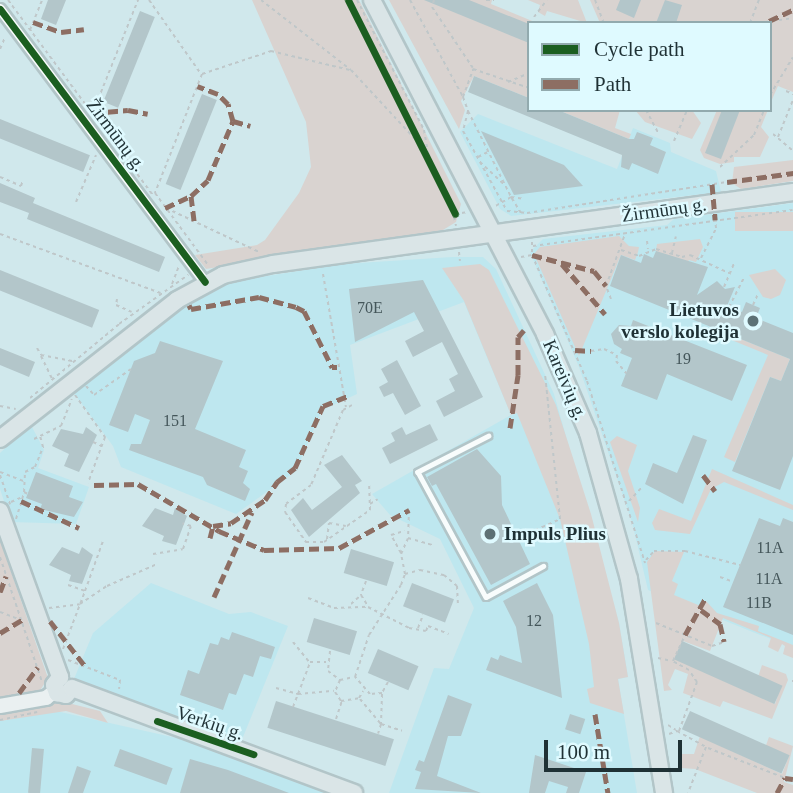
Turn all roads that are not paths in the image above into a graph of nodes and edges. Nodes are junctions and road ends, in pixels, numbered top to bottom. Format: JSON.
{"nodes":[{"id":1,"x":372,"y":0,"type":"edge"},
{"id":2,"x":0,"y":9,"type":"edge"},
{"id":3,"x":793,"y":192,"type":"edge"},
{"id":4,"x":493,"y":233,"type":"junction"},
{"id":5,"x":205,"y":282,"type":"junction"},
{"id":6,"x":489,"y":436,"type":"dead end"},
{"id":7,"x":0,"y":439,"type":"edge"},
{"id":8,"x":5,"y":507,"type":"edge"},
{"id":9,"x":543,"y":566,"type":"dead end"},
{"id":10,"x":58,"y":686,"type":"junction"},
{"id":11,"x":0,"y":706,"type":"edge"},
{"id":12,"x":354,"y":793,"type":"edge"},
{"id":13,"x":664,"y":793,"type":"edge"}],
"edges":[{"from":1,"to":4,"type":"main road","name":"Kareivių g."},
{"from":2,"to":5,"type":"street","name":"Žirmūnų g."},
{"from":3,"to":4,"type":"main road","name":"Žirmūnų g."},
{"from":4,"to":5,"type":"main road","name":"Žirmūnų g."},
{"from":4,"to":13,"type":"main road","name":"Kareivių g."},
{"from":5,"to":7,"type":"main road","name":"Žirmūnų g."},
{"from":6,"to":9,"type":"lane"},
{"from":8,"to":10,"type":"main road"},
{"from":10,"to":11,"type":"main road"},
{"from":10,"to":12,"type":"main road","name":"Verkių g."}]}
